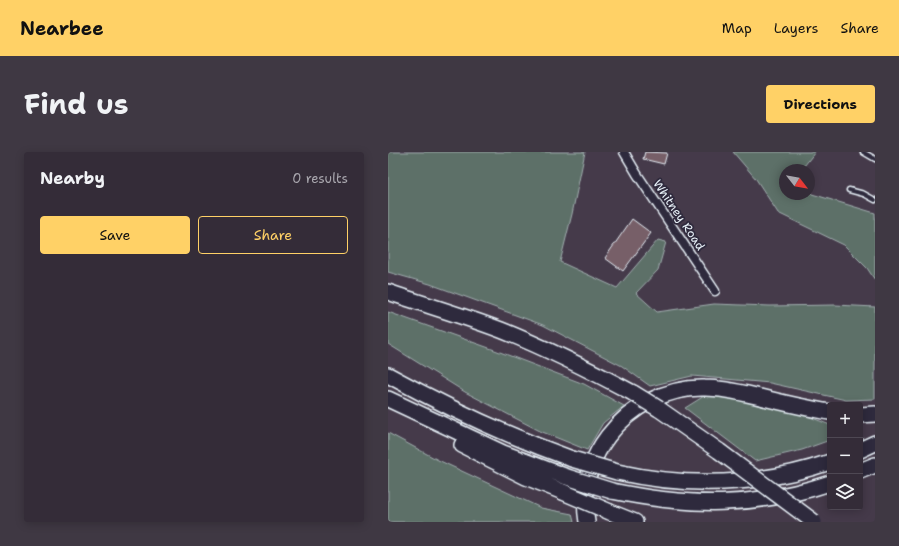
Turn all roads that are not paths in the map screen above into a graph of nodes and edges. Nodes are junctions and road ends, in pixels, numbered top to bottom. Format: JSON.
{"nodes":[{"id":1,"x":624,"y":152,"type":"edge"},
{"id":2,"x":863,"y":152,"type":"edge"},
{"id":3,"x":875,"y":159,"type":"edge"},
{"id":4,"x":849,"y":190,"type":"dead end"},
{"id":5,"x":875,"y":200,"type":"edge"},
{"id":6,"x":715,"y":291,"type":"dead end"},
{"id":7,"x":388,"y":292,"type":"edge"},
{"id":8,"x":388,"y":375,"type":"edge"},
{"id":9,"x":391,"y":400,"type":"edge"},
{"id":10,"x":827,"y":411,"type":"edge"},
{"id":11,"x":875,"y":414,"type":"edge"},
{"id":12,"x":863,"y":415,"type":"edge"},
{"id":13,"x":875,"y":443,"type":"edge"},
{"id":14,"x":863,"y":449,"type":"edge"},
{"id":15,"x":827,"y":463,"type":"edge"},
{"id":16,"x":875,"y":464,"type":"edge"},
{"id":17,"x":863,"y":470,"type":"edge"},
{"id":18,"x":827,"y":484,"type":"edge"},
{"id":19,"x":586,"y":522,"type":"edge"},
{"id":20,"x":635,"y":522,"type":"edge"},
{"id":21,"x":814,"y":522,"type":"edge"}],
"edges":[{"from":1,"to":6,"type":"street","name":"Whitney Road"},
{"from":2,"to":3,"type":"lane"},
{"from":4,"to":5,"type":"lane"},
{"from":7,"to":21,"type":"highway","bridge":true},
{"from":8,"to":15,"type":"highway","bridge":true},
{"from":9,"to":18,"type":"highway","bridge":true},
{"from":9,"to":20,"type":"highway","bridge":true},
{"from":10,"to":19,"type":"highway"},
{"from":11,"to":12,"type":"highway"},
{"from":13,"to":14,"type":"highway"},
{"from":16,"to":17,"type":"highway"}]}
